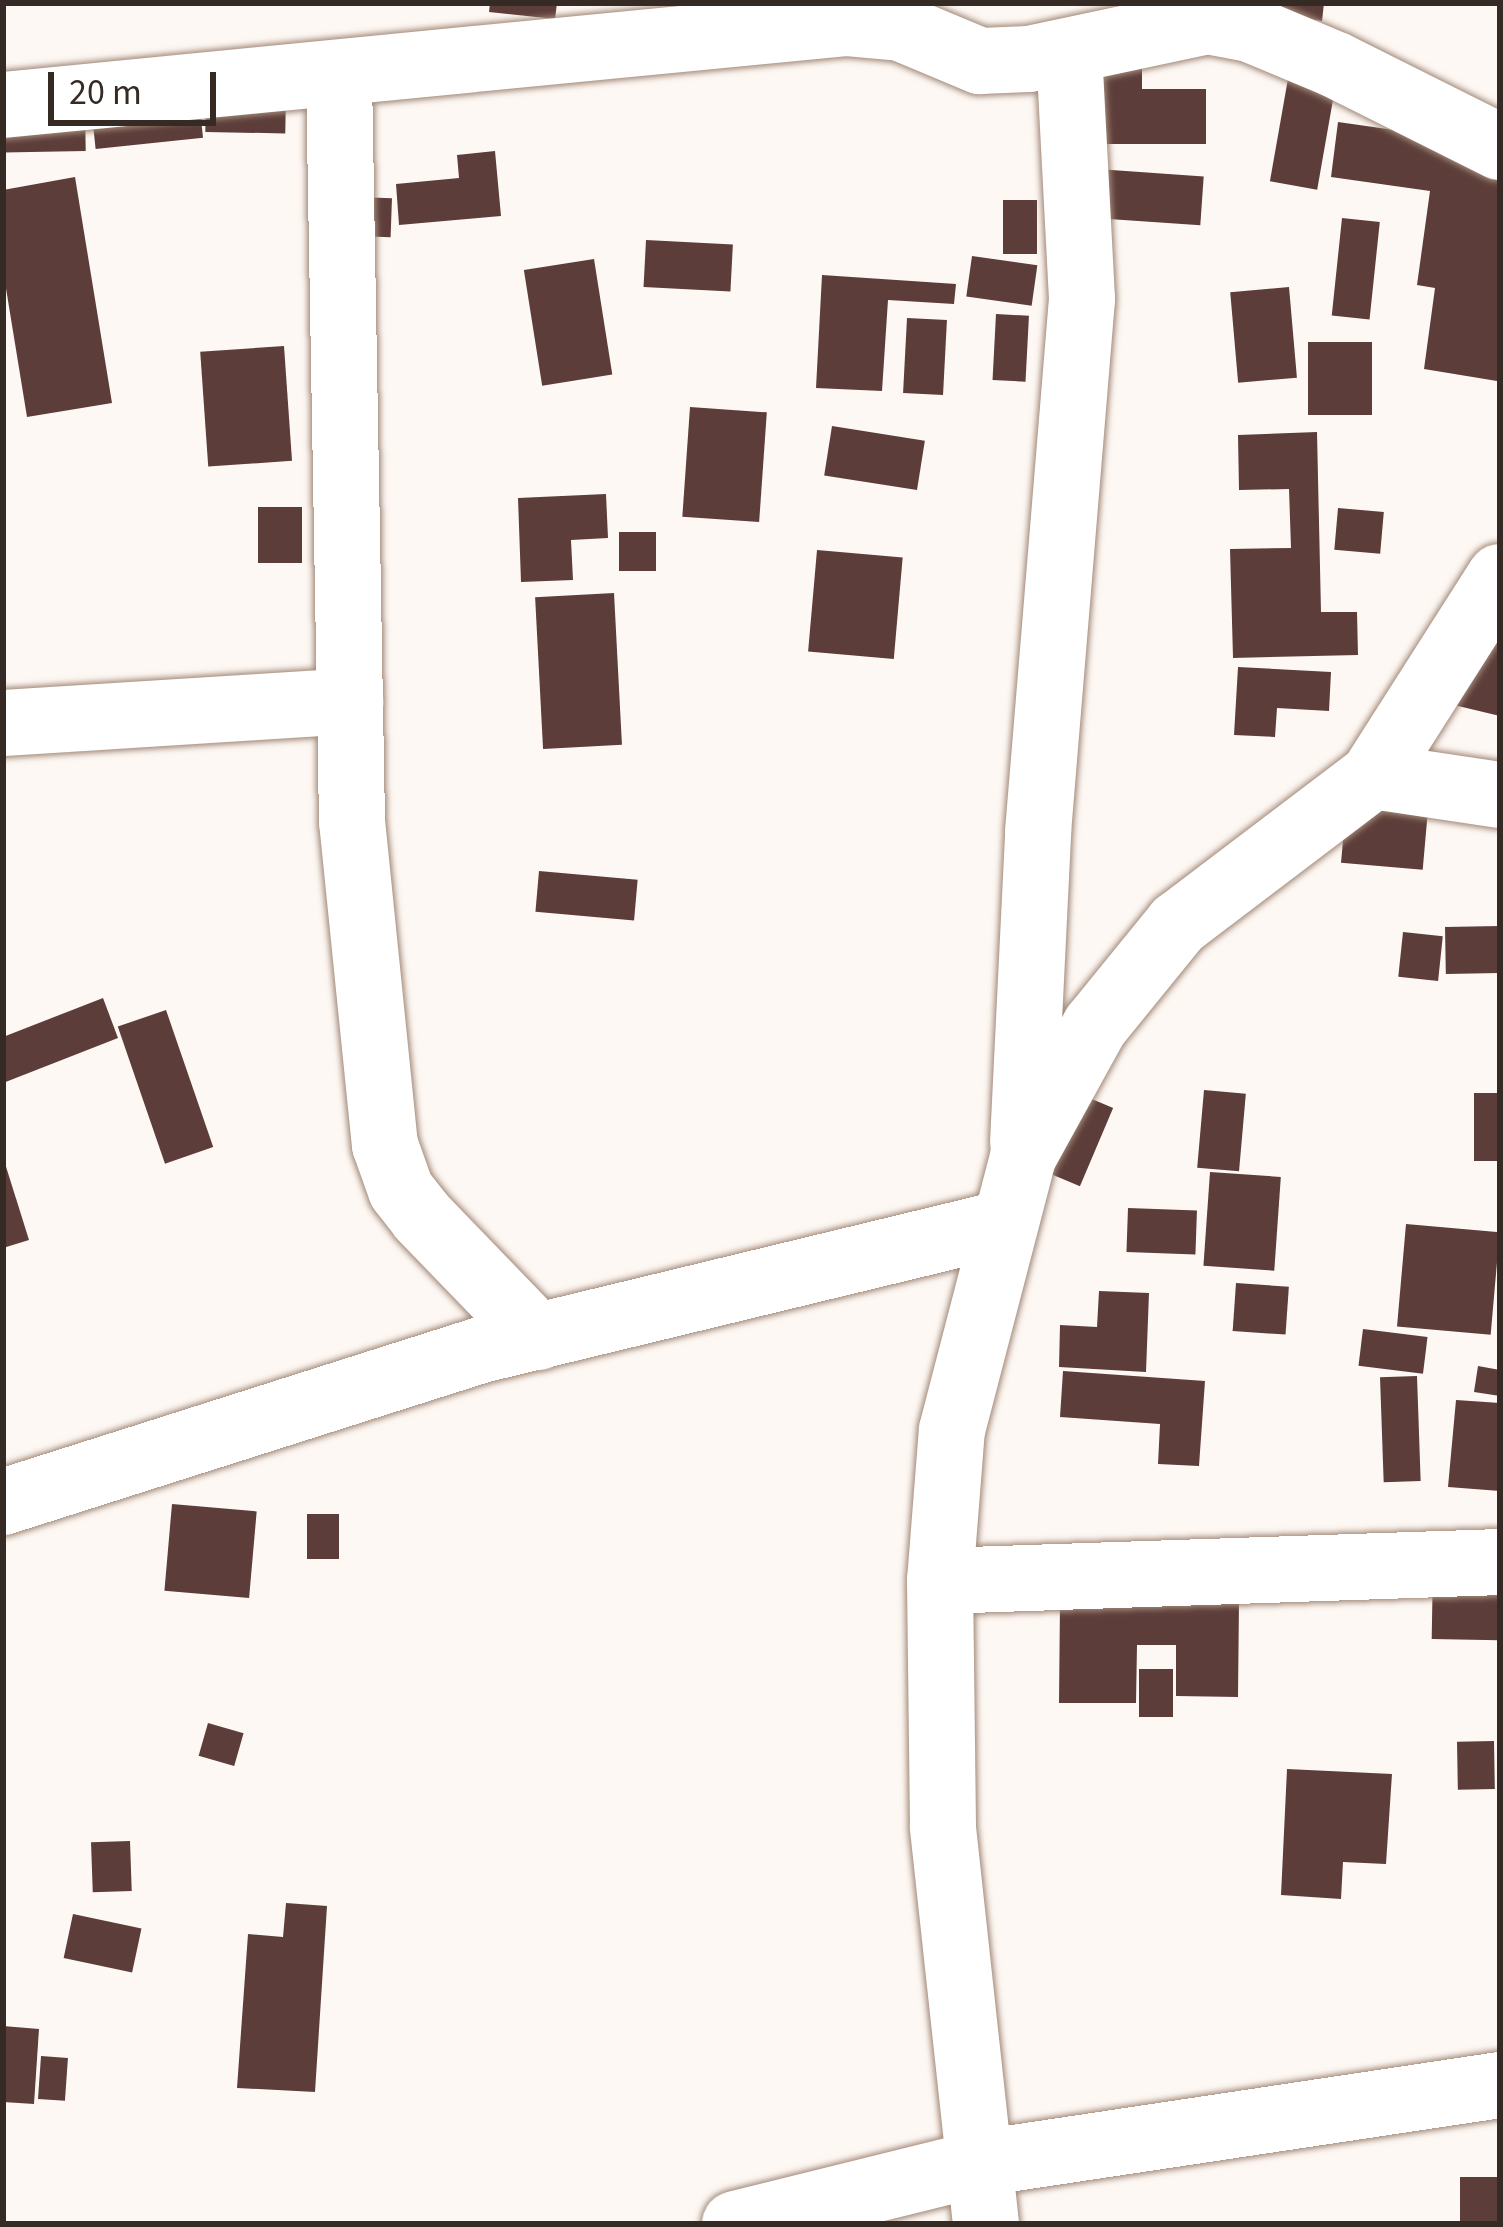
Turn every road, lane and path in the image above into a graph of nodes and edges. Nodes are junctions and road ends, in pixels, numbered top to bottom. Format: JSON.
{"nodes":[{"id":1,"x":1171,"y":13,"type":"edge"},
{"id":2,"x":947,"y":27,"type":"edge"},
{"id":3,"x":1069,"y":52,"type":"junction"},
{"id":4,"x":339,"y":77,"type":"junction"},
{"id":5,"x":3,"y":105,"type":"edge"},
{"id":6,"x":1500,"y":148,"type":"edge"},
{"id":7,"x":1500,"y":577,"type":"edge"},
{"id":8,"x":350,"y":701,"type":"junction"},
{"id":9,"x":3,"y":722,"type":"edge"},
{"id":10,"x":1373,"y":776,"type":"junction"},
{"id":11,"x":1500,"y":795,"type":"edge"},
{"id":12,"x":1023,"y":1157,"type":"junction"},
{"id":13,"x":1005,"y":1223,"type":"junction"},
{"id":14,"x":538,"y":1337,"type":"junction"},
{"id":15,"x":3,"y":1502,"type":"edge"},
{"id":16,"x":1500,"y":1562,"type":"edge"},
{"id":17,"x":940,"y":1581,"type":"junction"},
{"id":18,"x":1500,"y":2085,"type":"edge"},
{"id":19,"x":984,"y":2194,"type":"edge"},
{"id":20,"x":735,"y":2224,"type":"edge"}],
"edges":[{"from":1,"to":3,"type":"street"},
{"from":1,"to":6,"type":"street"},
{"from":2,"to":3,"type":"street"},
{"from":2,"to":4,"type":"street"},
{"from":3,"to":12,"type":"street"},
{"from":4,"to":5,"type":"street"},
{"from":4,"to":8,"type":"street"},
{"from":7,"to":10,"type":"street"},
{"from":8,"to":9,"type":"street"},
{"from":8,"to":14,"type":"street"},
{"from":10,"to":11,"type":"street"},
{"from":10,"to":12,"type":"street"},
{"from":12,"to":13,"type":"street"},
{"from":13,"to":14,"type":"street"},
{"from":13,"to":17,"type":"street"},
{"from":14,"to":15,"type":"street"},
{"from":16,"to":17,"type":"street"},
{"from":17,"to":19,"type":"street"},
{"from":18,"to":19,"type":"street"},
{"from":19,"to":20,"type":"street"}]}
